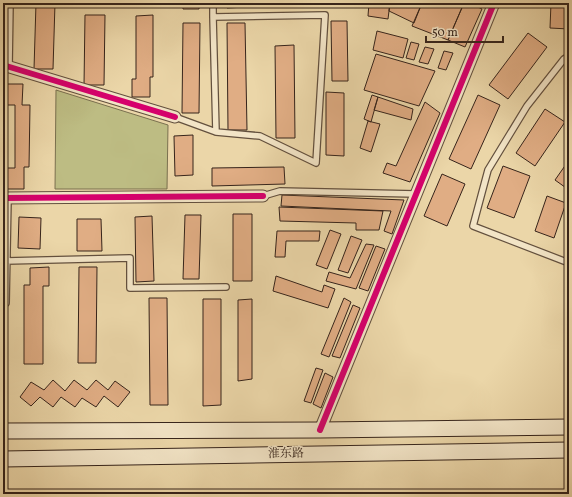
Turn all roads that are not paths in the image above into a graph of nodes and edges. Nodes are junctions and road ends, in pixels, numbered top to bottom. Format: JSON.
{"nodes":[{"id":1,"x":10,"y":3,"type":"edge"},
{"id":2,"x":213,"y":3,"type":"edge"},
{"id":3,"x":494,"y":3,"type":"edge"},
{"id":4,"x":213,"y":17,"type":"junction"},
{"id":5,"x":569,"y":56,"type":"edge"},
{"id":6,"x":6,"y":66,"type":"edge"},
{"id":7,"x":175,"y":117,"type":"joint"},
{"id":8,"x":216,"y":132,"type":"junction"},
{"id":9,"x":416,"y":194,"type":"junction"},
{"id":10,"x":263,"y":196,"type":"joint"},
{"id":11,"x":5,"y":198,"type":"edge"},
{"id":12,"x":6,"y":262,"type":"junction"},
{"id":13,"x":569,"y":263,"type":"edge"},
{"id":14,"x":226,"y":287,"type":"dead end"},
{"id":15,"x":3,"y":303,"type":"edge"},
{"id":16,"x":569,"y":427,"type":"edge"},
{"id":17,"x":320,"y":430,"type":"junction"},
{"id":18,"x":3,"y":431,"type":"edge"},
{"id":19,"x":569,"y":450,"type":"edge"},
{"id":20,"x":3,"y":459,"type":"edge"}],
"edges":[{"from":1,"to":6,"type":"lane"},
{"from":2,"to":4,"type":"lane"},
{"from":3,"to":9,"type":"street"},
{"from":4,"to":8,"type":"lane"},
{"from":4,"to":8,"type":"lane"},
{"from":5,"to":13,"type":"lane"},
{"from":6,"to":7,"type":"street"},
{"from":7,"to":8,"type":"lane"},
{"from":9,"to":10,"type":"lane"},
{"from":9,"to":17,"type":"street"},
{"from":10,"to":11,"type":"street"},
{"from":11,"to":12,"type":"lane"},
{"from":12,"to":14,"type":"lane"},
{"from":12,"to":15,"type":"lane"},
{"from":16,"to":17,"type":"main road","name":"淮东路"},
{"from":17,"to":18,"type":"main road","name":"淮东路"},
{"from":19,"to":20,"type":"main road","name":"淮东路"}]}
